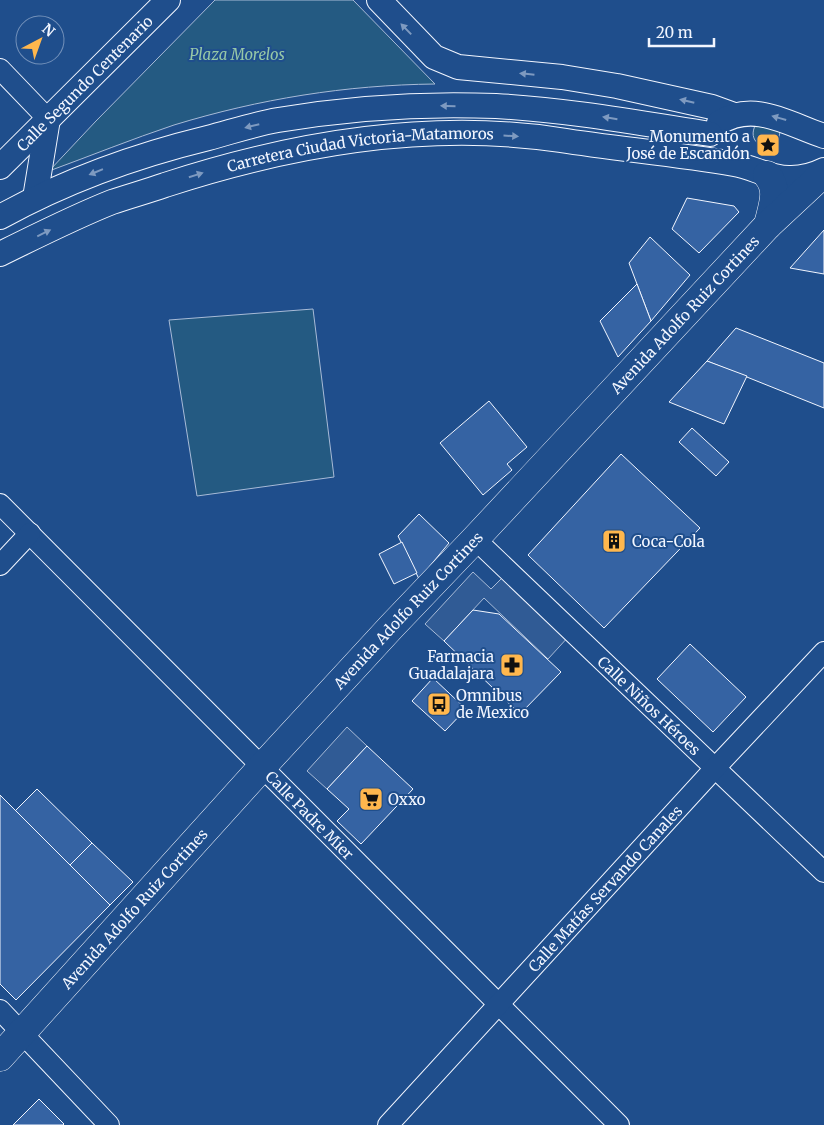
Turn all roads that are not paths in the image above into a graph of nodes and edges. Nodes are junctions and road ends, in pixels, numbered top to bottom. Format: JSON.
{"nodes":[{"id":1,"x":168,"y":0,"type":"edge"},
{"id":2,"x":379,"y":0,"type":"edge"},
{"id":3,"x":0,"y":69,"type":"edge"},
{"id":4,"x":734,"y":115,"type":"junction"},
{"id":5,"x":48,"y":120,"type":"junction"},
{"id":6,"x":276,"y":120,"type":"junction"},
{"id":7,"x":710,"y":134,"type":"junction"},
{"id":8,"x":819,"y":137,"type":"edge"},
{"id":9,"x":285,"y":152,"type":"junction"},
{"id":10,"x":736,"y":164,"type":"junction"},
{"id":11,"x":0,"y":166,"type":"edge"},
{"id":12,"x":824,"y":171,"type":"edge"},
{"id":13,"x":767,"y":175,"type":"junction"},
{"id":14,"x":35,"y":198,"type":"junction"},
{"id":15,"x":0,"y":217,"type":"edge"},
{"id":16,"x":768,"y":225,"type":"junction"},
{"id":17,"x":0,"y":254,"type":"edge"},
{"id":18,"x":0,"y":504,"type":"edge"},
{"id":19,"x":30,"y":533,"type":"junction"},
{"id":20,"x":475,"y":539,"type":"junction"},
{"id":21,"x":0,"y":565,"type":"edge"},
{"id":22,"x":824,"y":652,"type":"edge"},
{"id":23,"x":716,"y":767,"type":"junction"},
{"id":24,"x":262,"y":768,"type":"junction"},
{"id":25,"x":824,"y":872,"type":"edge"},
{"id":26,"x":498,"y":1005,"type":"junction"},
{"id":27,"x":0,"y":1010,"type":"edge"},
{"id":28,"x":22,"y":1033,"type":"junction"},
{"id":29,"x":0,"y":1057,"type":"edge"},
{"id":30,"x":109,"y":1125,"type":"edge"},
{"id":31,"x":388,"y":1125,"type":"edge"},
{"id":32,"x":619,"y":1125,"type":"edge"}],
"edges":[{"from":1,"to":5,"type":"street","name":"Calle Segundo Centenario"},
{"from":4,"to":2,"type":"street","one_way":true},
{"from":3,"to":5,"type":"street"},
{"from":4,"to":7,"type":"street"},
{"from":8,"to":4,"type":"street","one_way":true},
{"from":5,"to":11,"type":"street","name":"Calle Segundo Centenario"},
{"from":5,"to":14,"type":"street"},
{"from":7,"to":6,"type":"street","name":"Carretera Ciudad Victoria-Matamoros","one_way":true},
{"from":6,"to":9,"type":"street"},
{"from":6,"to":14,"type":"street","name":"Carretera Ciudad Victoria-Matamoros","one_way":true},
{"from":7,"to":10,"type":"street","name":"Carretera Ciudad Victoria-Matamoros"},
{"from":9,"to":10,"type":"street","name":"Carretera Ciudad Victoria-Matamoros","one_way":true},
{"from":17,"to":9,"type":"street","name":"Carretera Ciudad Victoria-Matamoros","one_way":true},
{"from":10,"to":13,"type":"street","name":"Carretera Ciudad Victoria-Matamoros"},
{"from":12,"to":13,"type":"street","name":"Carretera Ciudad Victoria-Matamoros"},
{"from":12,"to":16,"type":"main road","name":"Avenida Adolfo Ruiz Cortines"},
{"from":13,"to":16,"type":"main road"},
{"from":14,"to":15,"type":"street","name":"Carretera Ciudad Victoria-Matamoros"},
{"from":16,"to":20,"type":"main road","name":"Avenida Adolfo Ruiz Cortines"},
{"from":18,"to":19,"type":"street","name":"Calle Padre Mier"},
{"from":19,"to":21,"type":"street"},
{"from":19,"to":24,"type":"street","name":"Calle Padre Mier"},
{"from":20,"to":23,"type":"street","name":"Calle Niños Héroes"},
{"from":20,"to":24,"type":"main road","name":"Avenida Adolfo Ruiz Cortines"},
{"from":22,"to":23,"type":"street","name":"Calle Matías Servando Canales"},
{"from":23,"to":25,"type":"street","name":"Calle Niños Héroes"},
{"from":23,"to":26,"type":"street","name":"Calle Matías Servando Canales"},
{"from":24,"to":26,"type":"street","name":"Calle Padre Mier"},
{"from":24,"to":28,"type":"main road","name":"Avenida Adolfo Ruiz Cortines"},
{"from":26,"to":31,"type":"street","name":"Calle Matías Servando Canales"},
{"from":26,"to":32,"type":"street","name":"Calle Padre Mier"},
{"from":27,"to":28,"type":"street"},
{"from":28,"to":29,"type":"main road","name":"Avenida Adolfo Ruiz Cortines"},
{"from":28,"to":30,"type":"street"}]}
